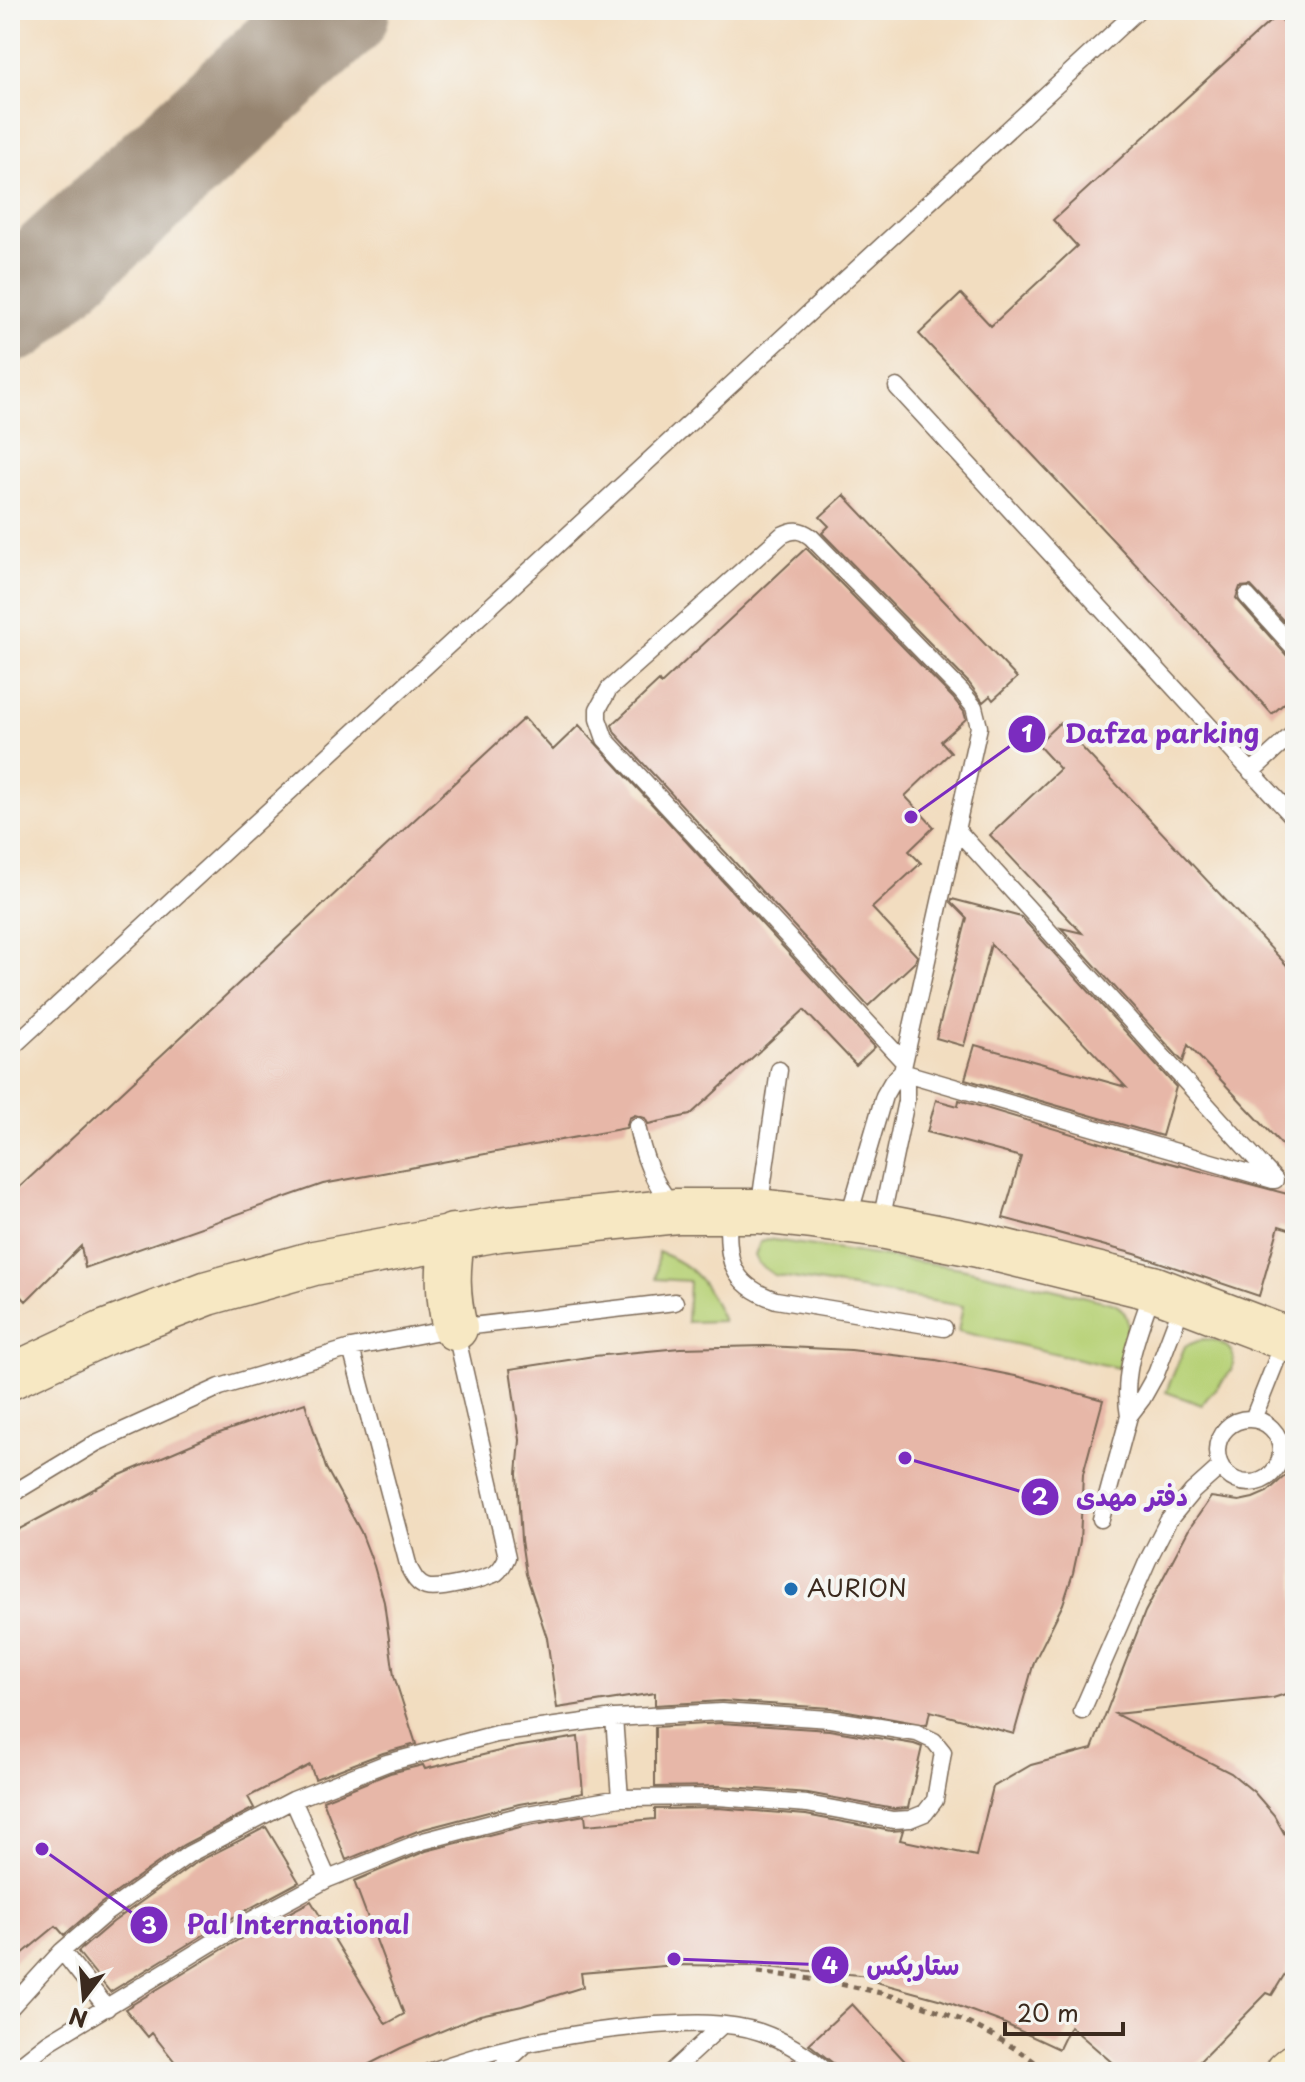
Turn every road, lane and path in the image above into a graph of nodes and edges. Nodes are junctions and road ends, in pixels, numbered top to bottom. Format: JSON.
{"nodes":[{"id":1,"x":1133,"y":11,"type":"edge"},
{"id":2,"x":897,"y":387,"type":"dead end"},
{"id":3,"x":1247,"y":596,"type":"dead end"},
{"id":4,"x":1295,"y":649,"type":"edge"},
{"id":5,"x":1295,"y":732,"type":"edge"},
{"id":6,"x":1251,"y":772,"type":"junction"},
{"id":7,"x":1295,"y":819,"type":"edge"},
{"id":8,"x":957,"y":830,"type":"junction"},
{"id":9,"x":10,"y":1049,"type":"edge"},
{"id":10,"x":903,"y":1067,"type":"junction"},
{"id":11,"x":779,"y":1070,"type":"dead end"},
{"id":12,"x":637,"y":1126,"type":"dead end"},
{"id":13,"x":677,"y":1211,"type":"junction"},
{"id":14,"x":743,"y":1211,"type":"junction"},
{"id":15,"x":864,"y":1224,"type":"junction"},
{"id":16,"x":453,"y":1236,"type":"junction"},
{"id":17,"x":1169,"y":1293,"type":"junction"},
{"id":18,"x":675,"y":1302,"type":"dead end"},
{"id":19,"x":455,"y":1328,"type":"junction"},
{"id":20,"x":944,"y":1328,"type":"dead end"},
{"id":21,"x":1290,"y":1340,"type":"edge"},
{"id":22,"x":351,"y":1348,"type":"junction"},
{"id":23,"x":10,"y":1377,"type":"edge"},
{"id":24,"x":1129,"y":1416,"type":"junction"},
{"id":25,"x":1253,"y":1419,"type":"junction"},
{"id":26,"x":1288,"y":1457,"type":"edge"},
{"id":27,"x":1221,"y":1466,"type":"junction"},
{"id":28,"x":10,"y":1495,"type":"edge"},
{"id":29,"x":1101,"y":1519,"type":"dead end"},
{"id":30,"x":1082,"y":1711,"type":"dead end"},
{"id":31,"x":614,"y":1718,"type":"junction"},
{"id":32,"x":620,"y":1798,"type":"junction"},
{"id":33,"x":293,"y":1800,"type":"junction"},
{"id":34,"x":328,"y":1879,"type":"junction"},
{"id":35,"x":62,"y":1951,"type":"junction"},
{"id":36,"x":758,"y":1972,"type":"dead end"},
{"id":37,"x":10,"y":2008,"type":"edge"},
{"id":38,"x":107,"y":2008,"type":"junction"},
{"id":39,"x":722,"y":2025,"type":"junction"},
{"id":40,"x":527,"y":2043,"type":"junction"},
{"id":41,"x":1295,"y":2066,"type":"edge"},
{"id":42,"x":11,"y":2072,"type":"edge"},
{"id":43,"x":429,"y":2072,"type":"edge"},
{"id":44,"x":496,"y":2072,"type":"edge"},
{"id":45,"x":671,"y":2072,"type":"edge"},
{"id":46,"x":827,"y":2072,"type":"edge"},
{"id":47,"x":1048,"y":2072,"type":"edge"},
{"id":48,"x":1288,"y":2072,"type":"edge"}],
"edges":[{"from":1,"to":9,"type":"lane"},
{"from":2,"to":6,"type":"lane"},
{"from":3,"to":4,"type":"lane"},
{"from":5,"to":6,"type":"lane"},
{"from":6,"to":7,"type":"lane"},
{"from":8,"to":10,"type":"lane"},
{"from":8,"to":10,"type":"lane"},
{"from":8,"to":10,"type":"lane"},
{"from":10,"to":15,"type":"lane"},
{"from":10,"to":15,"type":"lane"},
{"from":11,"to":14,"type":"lane"},
{"from":12,"to":13,"type":"lane"},
{"from":13,"to":14,"type":"street"},
{"from":13,"to":16,"type":"street"},
{"from":14,"to":15,"type":"street"},
{"from":14,"to":20,"type":"lane"},
{"from":15,"to":17,"type":"street"},
{"from":16,"to":19,"type":"street"},
{"from":16,"to":23,"type":"street"},
{"from":17,"to":21,"type":"street"},
{"from":17,"to":24,"type":"lane"},
{"from":17,"to":24,"type":"lane"},
{"from":18,"to":19,"type":"lane"},
{"from":19,"to":22,"type":"lane"},
{"from":19,"to":22,"type":"lane"},
{"from":21,"to":25,"type":"lane"},
{"from":22,"to":28,"type":"lane"},
{"from":24,"to":29,"type":"lane"},
{"from":25,"to":26,"type":"lane"},
{"from":25,"to":27,"type":"lane"},
{"from":26,"to":27,"type":"lane"},
{"from":27,"to":30,"type":"lane"},
{"from":31,"to":32,"type":"lane"},
{"from":31,"to":32,"type":"lane"},
{"from":31,"to":33,"type":"lane"},
{"from":32,"to":34,"type":"lane"},
{"from":33,"to":34,"type":"lane"},
{"from":33,"to":35,"type":"lane"},
{"from":34,"to":38,"type":"lane"},
{"from":35,"to":37,"type":"lane"},
{"from":35,"to":38,"type":"lane"},
{"from":36,"to":47,"type":"path"},
{"from":38,"to":42,"type":"lane"},
{"from":39,"to":40,"type":"lane"},
{"from":39,"to":45,"type":"lane"},
{"from":39,"to":46,"type":"lane"},
{"from":40,"to":43,"type":"lane"},
{"from":40,"to":44,"type":"lane"},
{"from":41,"to":48,"type":"street"}]}
